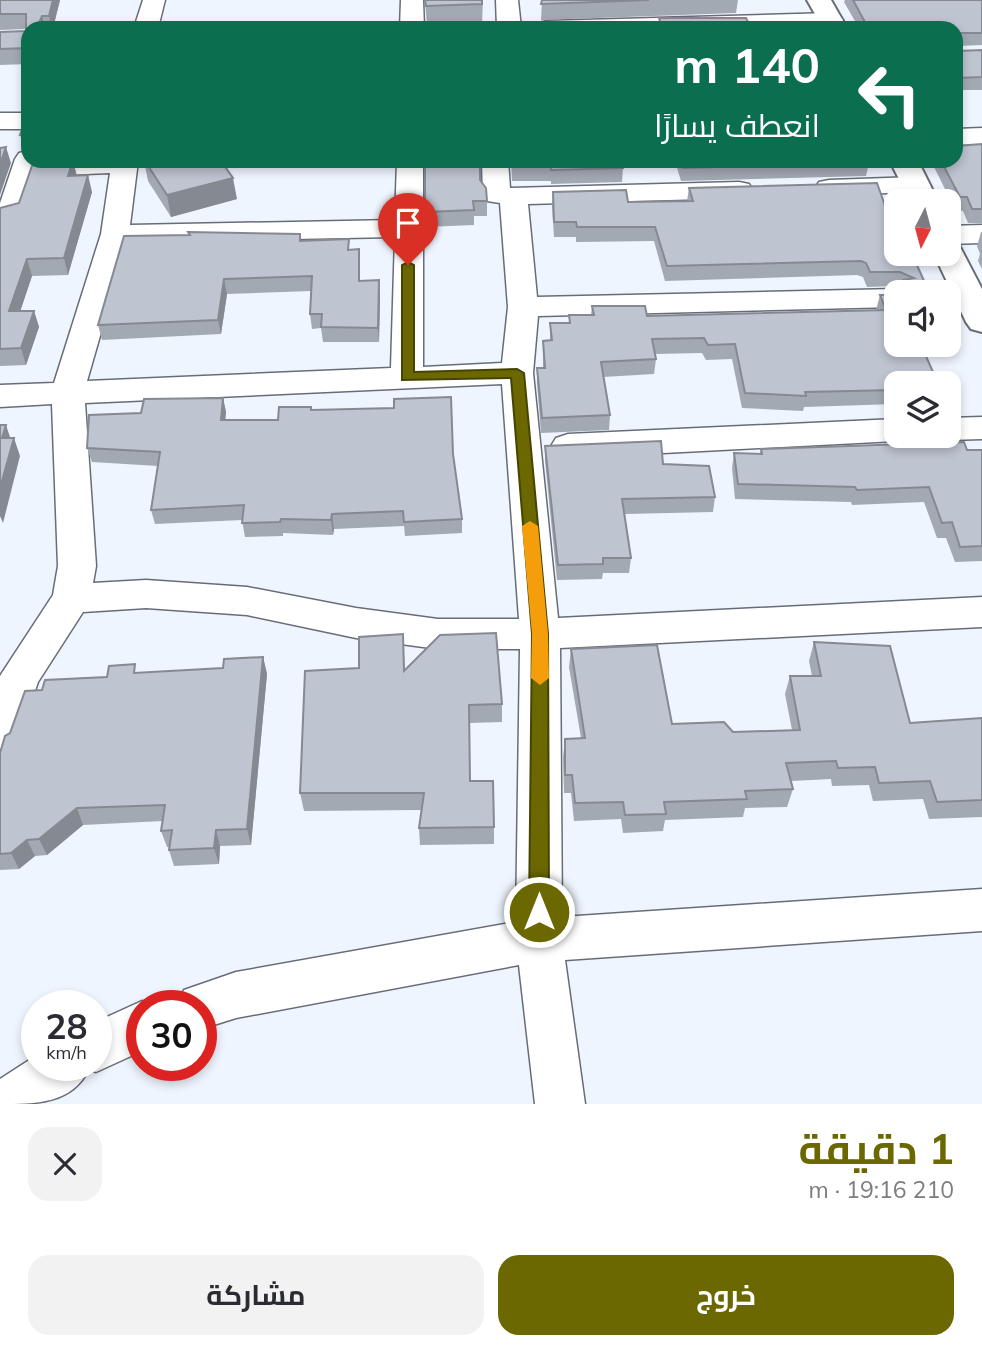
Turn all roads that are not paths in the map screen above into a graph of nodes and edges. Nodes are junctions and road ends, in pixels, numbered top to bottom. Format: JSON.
{"nodes":[{"id":1,"x":154,"y":0,"type":"edge"},
{"id":2,"x":412,"y":0,"type":"edge"},
{"id":3,"x":507,"y":0,"type":"edge"},
{"id":4,"x":828,"y":16,"type":"edge"},
{"id":5,"x":148,"y":21,"type":"edge"},
{"id":6,"x":412,"y":21,"type":"edge"},
{"id":7,"x":508,"y":21,"type":"edge"},
{"id":8,"x":711,"y":21,"type":"edge"},
{"id":9,"x":0,"y":121,"type":"edge"},
{"id":10,"x":21,"y":121,"type":"edge"},
{"id":11,"x":982,"y":136,"type":"edge"},
{"id":12,"x":963,"y":137,"type":"edge"},
{"id":13,"x":25,"y":168,"type":"edge"},
{"id":14,"x":124,"y":168,"type":"edge"},
{"id":15,"x":410,"y":168,"type":"edge"},
{"id":16,"x":495,"y":168,"type":"edge"},
{"id":17,"x":915,"y":183,"type":"edge"},
{"id":18,"x":805,"y":188,"type":"edge"},
{"id":19,"x":763,"y":190,"type":"edge"},
{"id":20,"x":513,"y":196,"type":"junction"},
{"id":21,"x":4,"y":214,"type":"edge"},
{"id":22,"x":409,"y":228,"type":"junction"},
{"id":23,"x":116,"y":234,"type":"junction"},
{"id":24,"x":982,"y":234,"type":"edge"},
{"id":25,"x":961,"y":235,"type":"edge"},
{"id":26,"x":953,"y":266,"type":"edge"},
{"id":27,"x":884,"y":298,"type":"edge"},
{"id":28,"x":966,"y":305,"type":"edge"},
{"id":29,"x":523,"y":307,"type":"junction"},
{"id":30,"x":517,"y":373,"type":"junction"},
{"id":31,"x":407,"y":377,"type":"junction"},
{"id":32,"x":68,"y":391,"type":"junction"},
{"id":33,"x":0,"y":396,"type":"edge"},
{"id":34,"x":982,"y":428,"type":"edge"},
{"id":35,"x":961,"y":429,"type":"edge"},
{"id":36,"x":884,"y":430,"type":"edge"},
{"id":37,"x":523,"y":449,"type":"junction"},
{"id":38,"x":72,"y":597,"type":"junction"},
{"id":39,"x":982,"y":612,"type":"edge"},
{"id":40,"x":540,"y":634,"type":"junction"},
{"id":41,"x":0,"y":737,"type":"edge"},
{"id":42,"x":982,"y":910,"type":"edge"},
{"id":43,"x":539,"y":940,"type":"junction"},
{"id":44,"x":217,"y":1001,"type":"edge"},
{"id":45,"x":42,"y":1081,"type":"edge"},
{"id":46,"x":7,"y":1104,"type":"edge"},
{"id":47,"x":560,"y":1104,"type":"edge"}],
"edges":[{"from":1,"to":5,"type":"street"},
{"from":2,"to":6,"type":"street"},
{"from":3,"to":7,"type":"street"},
{"from":4,"to":8,"type":"street"},
{"from":9,"to":10,"type":"street"},
{"from":11,"to":12,"type":"street"},
{"from":13,"to":21,"type":"street"},
{"from":14,"to":23,"type":"street"},
{"from":15,"to":22,"type":"street"},
{"from":16,"to":20,"type":"street"},
{"from":17,"to":18,"type":"street"},
{"from":19,"to":20,"type":"street"},
{"from":20,"to":29,"type":"street"},
{"from":22,"to":23,"type":"street"},
{"from":22,"to":31,"type":"street"},
{"from":23,"to":32,"type":"street"},
{"from":24,"to":25,"type":"street"},
{"from":26,"to":28,"type":"street"},
{"from":27,"to":29,"type":"street"},
{"from":29,"to":30,"type":"street"},
{"from":30,"to":31,"type":"street"},
{"from":30,"to":37,"type":"street"},
{"from":31,"to":32,"type":"street"},
{"from":32,"to":33,"type":"street"},
{"from":32,"to":38,"type":"street"},
{"from":34,"to":35,"type":"street"},
{"from":36,"to":37,"type":"street"},
{"from":37,"to":40,"type":"street"},
{"from":38,"to":40,"type":"street"},
{"from":38,"to":41,"type":"street"},
{"from":39,"to":40,"type":"street"},
{"from":40,"to":43,"type":"street"},
{"from":42,"to":43,"type":"street"},
{"from":43,"to":44,"type":"street"},
{"from":43,"to":47,"type":"street"},
{"from":45,"to":46,"type":"street"}]}
